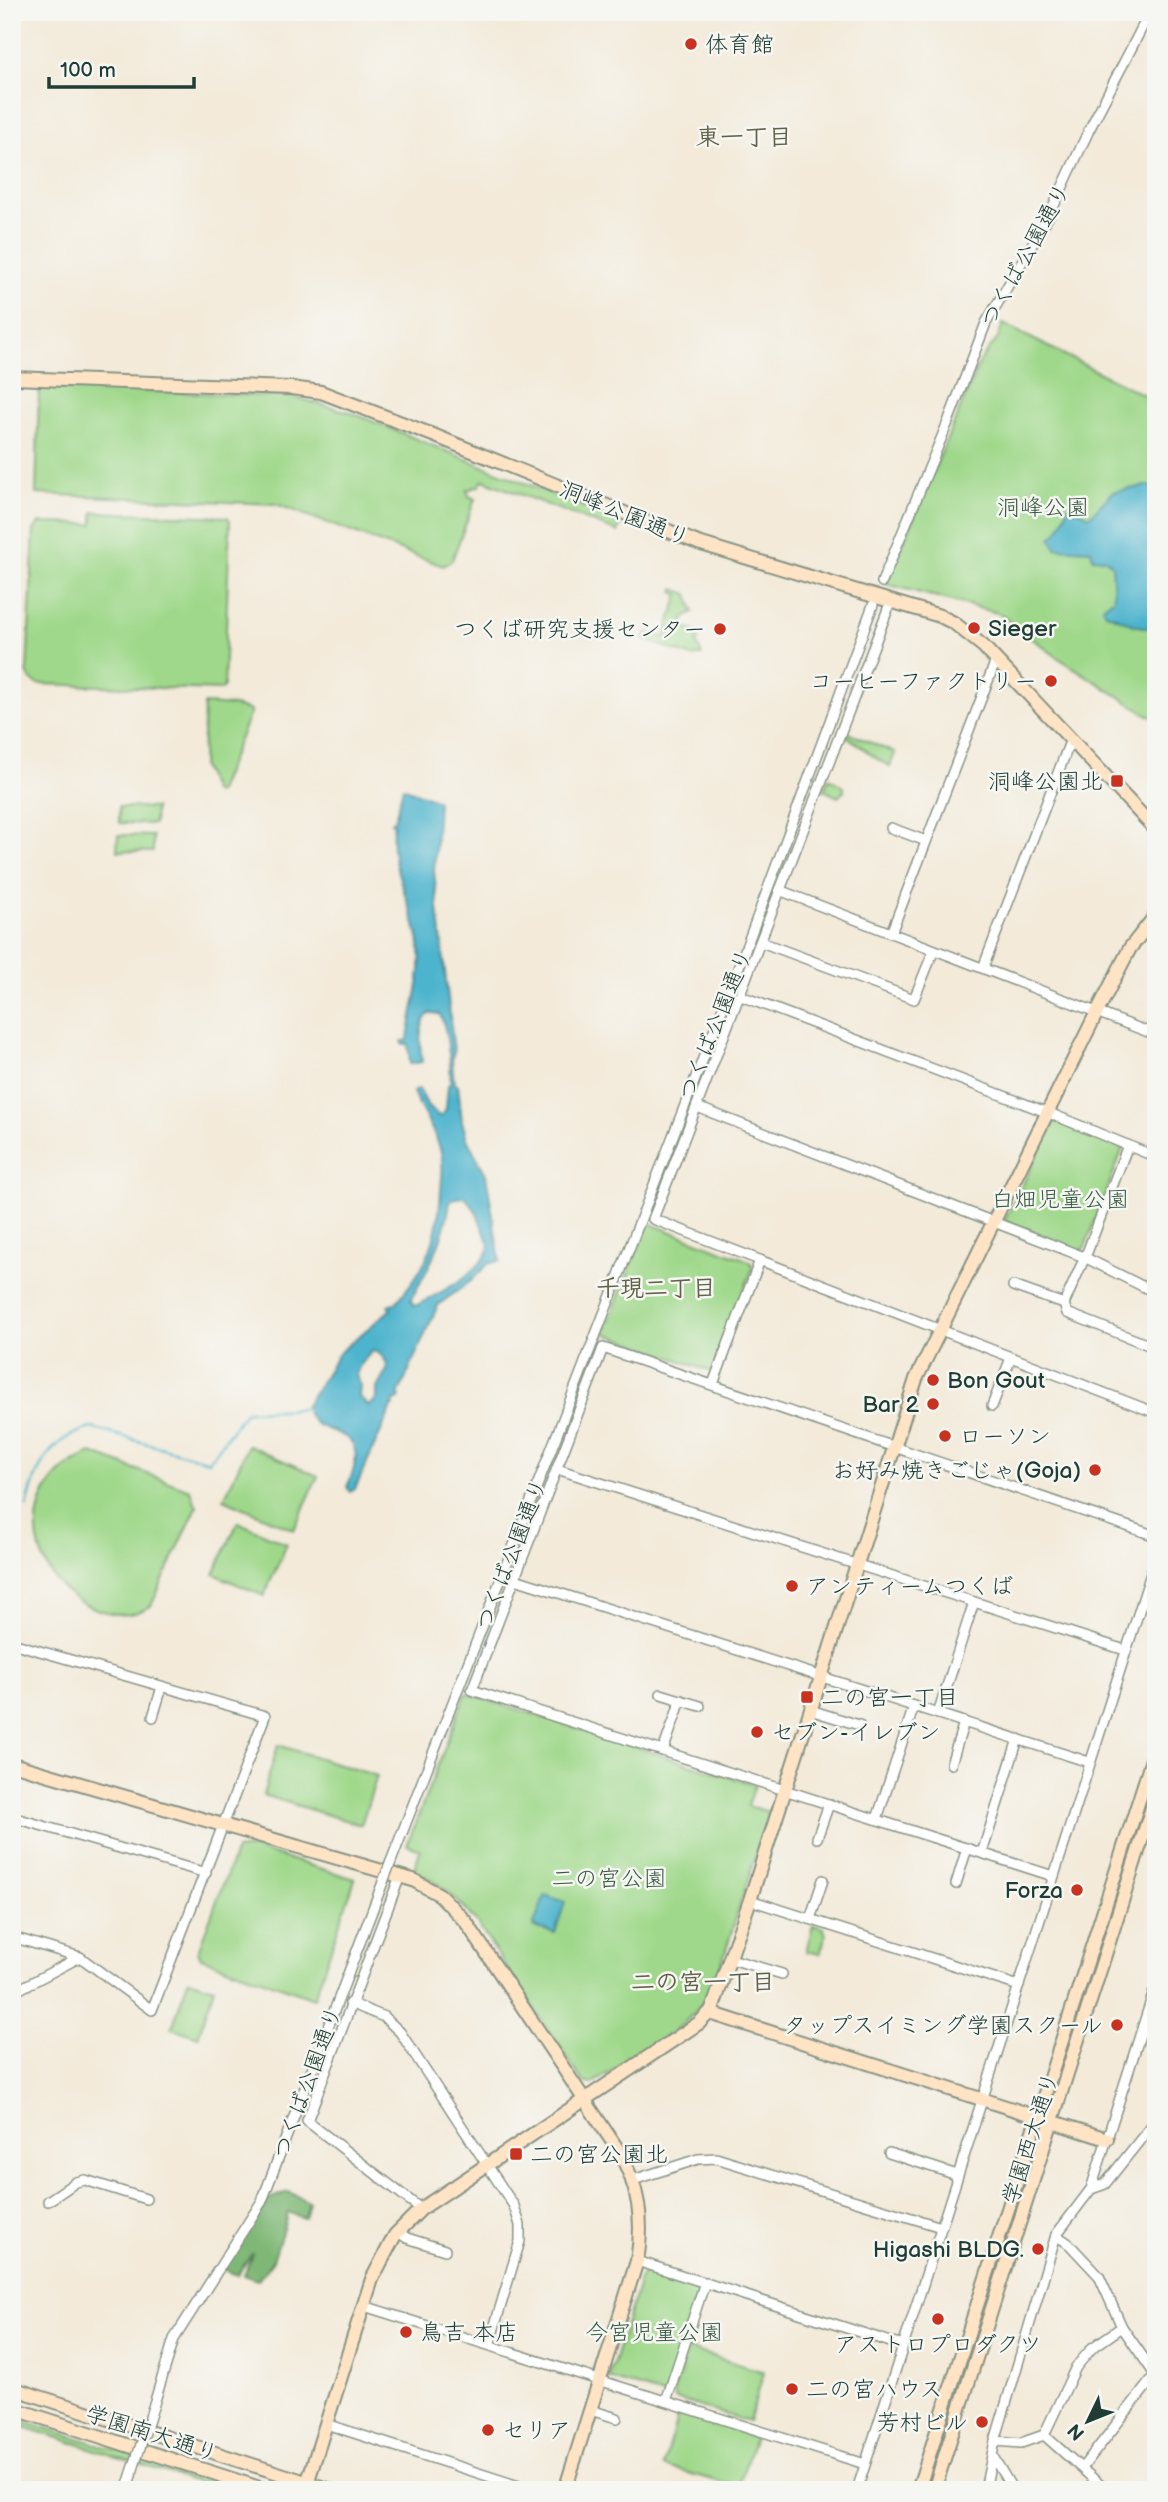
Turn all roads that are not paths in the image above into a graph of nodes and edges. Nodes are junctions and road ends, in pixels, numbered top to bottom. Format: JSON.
{"nodes":[{"id":1,"x":1150,"y":12,"type":"edge"},
{"id":2,"x":12,"y":378,"type":"edge"},
{"id":3,"x":882,"y":582,"type":"dead end"},
{"id":4,"x":891,"y":601,"type":"junction"},
{"id":5,"x":873,"y":605,"type":"dead end"},
{"id":6,"x":996,"y":660,"type":"junction"},
{"id":7,"x":1071,"y":739,"type":"junction"},
{"id":8,"x":891,"y":828,"type":"dead end"},
{"id":9,"x":1156,"y":830,"type":"edge"},
{"id":10,"x":926,"y":841,"type":"junction"},
{"id":11,"x":779,"y":890,"type":"junction"},
{"id":12,"x":1156,"y":915,"type":"edge"},
{"id":13,"x":891,"y":933,"type":"junction"},
{"id":14,"x":761,"y":942,"type":"junction"},
{"id":15,"x":934,"y":950,"type":"junction"},
{"id":16,"x":983,"y":968,"type":"junction"},
{"id":17,"x":741,"y":996,"type":"junction"},
{"id":18,"x":1097,"y":1012,"type":"junction"},
{"id":19,"x":1156,"y":1035,"type":"edge"},
{"id":20,"x":697,"y":1107,"type":"junction"},
{"id":21,"x":1047,"y":1112,"type":"junction"},
{"id":22,"x":1128,"y":1144,"type":"junction"},
{"id":23,"x":1156,"y":1157,"type":"edge"},
{"id":24,"x":993,"y":1222,"type":"junction"},
{"id":25,"x":1084,"y":1257,"type":"junction"},
{"id":26,"x":760,"y":1260,"type":"junction"},
{"id":27,"x":1013,"y":1286,"type":"dead end"},
{"id":28,"x":1156,"y":1293,"type":"edge"},
{"id":29,"x":1064,"y":1304,"type":"junction"},
{"id":30,"x":939,"y":1330,"type":"junction"},
{"id":31,"x":1156,"y":1348,"type":"edge"},
{"id":32,"x":1011,"y":1358,"type":"junction"},
{"id":33,"x":713,"y":1384,"type":"junction"},
{"id":34,"x":992,"y":1406,"type":"dead end"},
{"id":35,"x":1156,"y":1413,"type":"edge"},
{"id":36,"x":894,"y":1446,"type":"junction"},
{"id":37,"x":557,"y":1469,"type":"junction"},
{"id":38,"x":1156,"y":1536,"type":"edge"},
{"id":39,"x":1156,"y":1558,"type":"edge"},
{"id":40,"x":856,"y":1565,"type":"junction"},
{"id":41,"x":515,"y":1579,"type":"junction"},
{"id":42,"x":974,"y":1602,"type":"junction"},
{"id":43,"x":12,"y":1643,"type":"edge"},
{"id":44,"x":1125,"y":1650,"type":"junction"},
{"id":45,"x":821,"y":1676,"type":"junction"},
{"id":46,"x":162,"y":1687,"type":"junction"},
{"id":47,"x":661,"y":1694,"type":"dead end"},
{"id":48,"x":681,"y":1700,"type":"junction"},
{"id":49,"x":701,"y":1706,"type":"dead end"},
{"id":50,"x":914,"y":1706,"type":"junction"},
{"id":51,"x":810,"y":1710,"type":"junction"},
{"id":52,"x":938,"y":1714,"type":"junction"},
{"id":53,"x":153,"y":1717,"type":"dead end"},
{"id":54,"x":964,"y":1722,"type":"junction"},
{"id":55,"x":859,"y":1725,"type":"dead end"},
{"id":56,"x":1018,"y":1739,"type":"junction"},
{"id":57,"x":1156,"y":1747,"type":"edge"},
{"id":58,"x":663,"y":1751,"type":"junction"},
{"id":59,"x":1089,"y":1762,"type":"junction"},
{"id":60,"x":12,"y":1764,"type":"edge"},
{"id":61,"x":951,"y":1764,"type":"dead end"},
{"id":62,"x":785,"y":1790,"type":"junction"},
{"id":63,"x":1156,"y":1795,"type":"edge"},
{"id":64,"x":829,"y":1804,"type":"junction"},
{"id":65,"x":12,"y":1817,"type":"edge"},
{"id":66,"x":877,"y":1819,"type":"junction"},
{"id":67,"x":223,"y":1825,"type":"junction"},
{"id":68,"x":817,"y":1838,"type":"dead end"},
{"id":69,"x":967,"y":1848,"type":"junction"},
{"id":70,"x":982,"y":1853,"type":"junction"},
{"id":71,"x":205,"y":1873,"type":"junction"},
{"id":72,"x":400,"y":1876,"type":"junction"},
{"id":73,"x":1053,"y":1876,"type":"junction"},
{"id":74,"x":823,"y":1880,"type":"dead end"},
{"id":75,"x":956,"y":1884,"type":"dead end"},
{"id":76,"x":750,"y":1900,"type":"junction"},
{"id":77,"x":810,"y":1919,"type":"junction"},
{"id":78,"x":12,"y":1937,"type":"edge"},
{"id":79,"x":80,"y":1957,"type":"junction"},
{"id":80,"x":730,"y":1959,"type":"junction"},
{"id":81,"x":782,"y":1974,"type":"dead end"},
{"id":82,"x":1156,"y":1985,"type":"edge"},
{"id":83,"x":1019,"y":1986,"type":"junction"},
{"id":84,"x":12,"y":1993,"type":"edge"},
{"id":85,"x":350,"y":2003,"type":"junction"},
{"id":86,"x":710,"y":2012,"type":"junction"},
{"id":87,"x":1144,"y":2024,"type":"junction"},
{"id":88,"x":1156,"y":2027,"type":"edge"},
{"id":89,"x":584,"y":2099,"type":"junction"},
{"id":90,"x":982,"y":2099,"type":"junction"},
{"id":91,"x":1037,"y":2117,"type":"junction"},
{"id":92,"x":1156,"y":2120,"type":"edge"},
{"id":93,"x":1052,"y":2121,"type":"junction"},
{"id":94,"x":1107,"y":2139,"type":"junction"},
{"id":95,"x":889,"y":2153,"type":"dead end"},
{"id":96,"x":487,"y":2164,"type":"junction"},
{"id":97,"x":957,"y":2175,"type":"junction"},
{"id":98,"x":633,"y":2180,"type":"junction"},
{"id":99,"x":1091,"y":2189,"type":"junction"},
{"id":100,"x":146,"y":2199,"type":"dead end"},
{"id":101,"x":48,"y":2201,"type":"dead end"},
{"id":102,"x":421,"y":2208,"type":"junction"},
{"id":103,"x":941,"y":2227,"type":"junction"},
{"id":104,"x":398,"y":2232,"type":"junction"},
{"id":105,"x":1056,"y":2235,"type":"junction"},
{"id":106,"x":445,"y":2250,"type":"dead end"},
{"id":107,"x":638,"y":2261,"type":"junction"},
{"id":108,"x":705,"y":2283,"type":"junction"},
{"id":109,"x":364,"y":2306,"type":"junction"},
{"id":110,"x":1122,"y":2327,"type":"junction"},
{"id":111,"x":489,"y":2345,"type":"junction"},
{"id":112,"x":903,"y":2346,"type":"junction"},
{"id":113,"x":1155,"y":2375,"type":"edge"},
{"id":114,"x":600,"y":2380,"type":"junction"},
{"id":115,"x":12,"y":2388,"type":"edge"},
{"id":116,"x":666,"y":2401,"type":"junction"},
{"id":117,"x":12,"y":2409,"type":"edge"},
{"id":118,"x":590,"y":2410,"type":"junction"},
{"id":119,"x":617,"y":2418,"type":"dead end"},
{"id":120,"x":326,"y":2424,"type":"junction"},
{"id":121,"x":1044,"y":2435,"type":"junction"},
{"id":122,"x":995,"y":2441,"type":"junction"},
{"id":123,"x":992,"y":2455,"type":"junction"},
{"id":124,"x":865,"y":2464,"type":"junction"},
{"id":125,"x":1082,"y":2468,"type":"junction"},
{"id":126,"x":306,"y":2486,"type":"edge"},
{"id":127,"x":127,"y":2489,"type":"edge"},
{"id":128,"x":266,"y":2490,"type":"edge"},
{"id":129,"x":331,"y":2490,"type":"edge"},
{"id":130,"x":531,"y":2490,"type":"edge"},
{"id":131,"x":565,"y":2490,"type":"edge"},
{"id":132,"x":857,"y":2490,"type":"edge"},
{"id":133,"x":918,"y":2490,"type":"edge"},
{"id":134,"x":934,"y":2490,"type":"edge"},
{"id":135,"x":985,"y":2490,"type":"edge"},
{"id":136,"x":1013,"y":2490,"type":"edge"},
{"id":137,"x":1106,"y":2490,"type":"edge"}],
"edges":[{"from":1,"to":3,"type":"street","name":"つくば公園通り"},
{"from":2,"to":4,"type":"street","name":"洞峰公園通り"},
{"from":4,"to":6,"type":"street","name":"洞峰公園通り"},
{"from":4,"to":11,"type":"street"},
{"from":5,"to":127,"type":"street","name":"つくば公園通り","bridge":true},
{"from":6,"to":7,"type":"street","name":"洞峰公園通り"},
{"from":6,"to":10,"type":"street"},
{"from":7,"to":9,"type":"street","name":"洞峰公園通り"},
{"from":7,"to":16,"type":"street"},
{"from":8,"to":10,"type":"street"},
{"from":10,"to":13,"type":"street"},
{"from":11,"to":13,"type":"street"},
{"from":11,"to":14,"type":"street"},
{"from":12,"to":18,"type":"street"},
{"from":13,"to":15,"type":"street"},
{"from":14,"to":15,"type":"street"},
{"from":14,"to":17,"type":"street"},
{"from":15,"to":16,"type":"street"},
{"from":16,"to":18,"type":"street"},
{"from":17,"to":20,"type":"street"},
{"from":17,"to":21,"type":"street"},
{"from":18,"to":19,"type":"street"},
{"from":18,"to":21,"type":"street"},
{"from":20,"to":24,"type":"street"},
{"from":20,"to":26,"type":"street"},
{"from":21,"to":22,"type":"street"},
{"from":21,"to":24,"type":"street"},
{"from":22,"to":23,"type":"street"},
{"from":22,"to":25,"type":"street"},
{"from":24,"to":25,"type":"street"},
{"from":24,"to":30,"type":"street"},
{"from":25,"to":28,"type":"street"},
{"from":25,"to":29,"type":"street"},
{"from":26,"to":30,"type":"street"},
{"from":26,"to":33,"type":"street"},
{"from":27,"to":29,"type":"street"},
{"from":29,"to":31,"type":"street"},
{"from":30,"to":32,"type":"street"},
{"from":30,"to":36,"type":"street"},
{"from":32,"to":34,"type":"street"},
{"from":32,"to":35,"type":"street"},
{"from":33,"to":36,"type":"street"},
{"from":33,"to":37,"type":"street"},
{"from":36,"to":38,"type":"street"},
{"from":36,"to":40,"type":"street"},
{"from":37,"to":40,"type":"street"},
{"from":37,"to":41,"type":"street"},
{"from":39,"to":44,"type":"street"},
{"from":40,"to":42,"type":"street"},
{"from":40,"to":45,"type":"street"},
{"from":41,"to":45,"type":"street"},
{"from":41,"to":58,"type":"street"},
{"from":42,"to":44,"type":"street"},
{"from":42,"to":52,"type":"street"},
{"from":43,"to":46,"type":"street"},
{"from":44,"to":59,"type":"street"},
{"from":45,"to":50,"type":"street"},
{"from":45,"to":51,"type":"street"},
{"from":46,"to":53,"type":"street"},
{"from":46,"to":67,"type":"street"},
{"from":47,"to":48,"type":"street"},
{"from":48,"to":49,"type":"street"},
{"from":48,"to":58,"type":"street"},
{"from":50,"to":52,"type":"street"},
{"from":50,"to":66,"type":"street"},
{"from":51,"to":55,"type":"street"},
{"from":51,"to":62,"type":"street"},
{"from":52,"to":54,"type":"street"},
{"from":54,"to":56,"type":"street"},
{"from":54,"to":61,"type":"street"},
{"from":56,"to":59,"type":"street"},
{"from":56,"to":70,"type":"street"},
{"from":57,"to":91,"type":"street","name":"学園西大通り"},
{"from":58,"to":62,"type":"street"},
{"from":59,"to":73,"type":"street"},
{"from":60,"to":67,"type":"street"},
{"from":62,"to":64,"type":"street"},
{"from":62,"to":76,"type":"street"},
{"from":63,"to":93,"type":"street","name":"学園西大通り"},
{"from":64,"to":66,"type":"street"},
{"from":64,"to":68,"type":"street"},
{"from":65,"to":71,"type":"street"},
{"from":66,"to":69,"type":"street"},
{"from":67,"to":71,"type":"street"},
{"from":67,"to":72,"type":"street"},
{"from":69,"to":70,"type":"street"},
{"from":69,"to":75,"type":"street"},
{"from":70,"to":73,"type":"street"},
{"from":71,"to":79,"type":"street"},
{"from":72,"to":85,"type":"street"},
{"from":72,"to":89,"type":"street"},
{"from":73,"to":83,"type":"street"},
{"from":74,"to":77,"type":"street"},
{"from":76,"to":77,"type":"street"},
{"from":76,"to":80,"type":"street"},
{"from":77,"to":83,"type":"street"},
{"from":78,"to":79,"type":"street"},
{"from":79,"to":84,"type":"street"},
{"from":80,"to":81,"type":"street"},
{"from":80,"to":86,"type":"street"},
{"from":82,"to":87,"type":"street"},
{"from":83,"to":90,"type":"street"},
{"from":85,"to":96,"type":"street"},
{"from":85,"to":102,"type":"street"},
{"from":86,"to":89,"type":"street"},
{"from":86,"to":90,"type":"street"},
{"from":87,"to":88,"type":"street"},
{"from":87,"to":94,"type":"street"},
{"from":89,"to":96,"type":"street"},
{"from":89,"to":98,"type":"street"},
{"from":90,"to":91,"type":"street"},
{"from":90,"to":97,"type":"street"},
{"from":91,"to":93,"type":"street"},
{"from":91,"to":133,"type":"street","name":"学園西大通り"},
{"from":92,"to":99,"type":"street"},
{"from":93,"to":94,"type":"street"},
{"from":93,"to":134,"type":"street","name":"学園西大通り"},
{"from":94,"to":99,"type":"street"},
{"from":95,"to":97,"type":"street"},
{"from":96,"to":102,"type":"street"},
{"from":96,"to":111,"type":"street"},
{"from":97,"to":103,"type":"street"},
{"from":98,"to":103,"type":"street"},
{"from":98,"to":107,"type":"street"},
{"from":99,"to":105,"type":"street"},
{"from":100,"to":101,"type":"street"},
{"from":102,"to":104,"type":"street"},
{"from":103,"to":112,"type":"street"},
{"from":104,"to":106,"type":"street"},
{"from":104,"to":109,"type":"street"},
{"from":105,"to":110,"type":"street"},
{"from":105,"to":122,"type":"street"},
{"from":107,"to":108,"type":"street"},
{"from":107,"to":114,"type":"street"},
{"from":108,"to":112,"type":"street"},
{"from":108,"to":116,"type":"street"},
{"from":109,"to":111,"type":"street"},
{"from":109,"to":120,"type":"street"},
{"from":110,"to":113,"type":"street"},
{"from":110,"to":121,"type":"street"},
{"from":111,"to":114,"type":"street"},
{"from":112,"to":124,"type":"street"},
{"from":113,"to":125,"type":"street"},
{"from":114,"to":116,"type":"street"},
{"from":114,"to":118,"type":"street"},
{"from":115,"to":126,"type":"street","name":"学園南大通り"},
{"from":116,"to":124,"type":"street"},
{"from":117,"to":128,"type":"street","name":"学園南大通り"},
{"from":118,"to":119,"type":"street"},
{"from":118,"to":131,"type":"street"},
{"from":120,"to":126,"type":"street"},
{"from":120,"to":130,"type":"street"},
{"from":121,"to":122,"type":"street"},
{"from":121,"to":125,"type":"street"},
{"from":122,"to":123,"type":"street"},
{"from":123,"to":135,"type":"street"},
{"from":123,"to":136,"type":"street"},
{"from":124,"to":132,"type":"street"},
{"from":125,"to":137,"type":"street"},
{"from":126,"to":129,"type":"street","name":"学園南大通り"}]}
